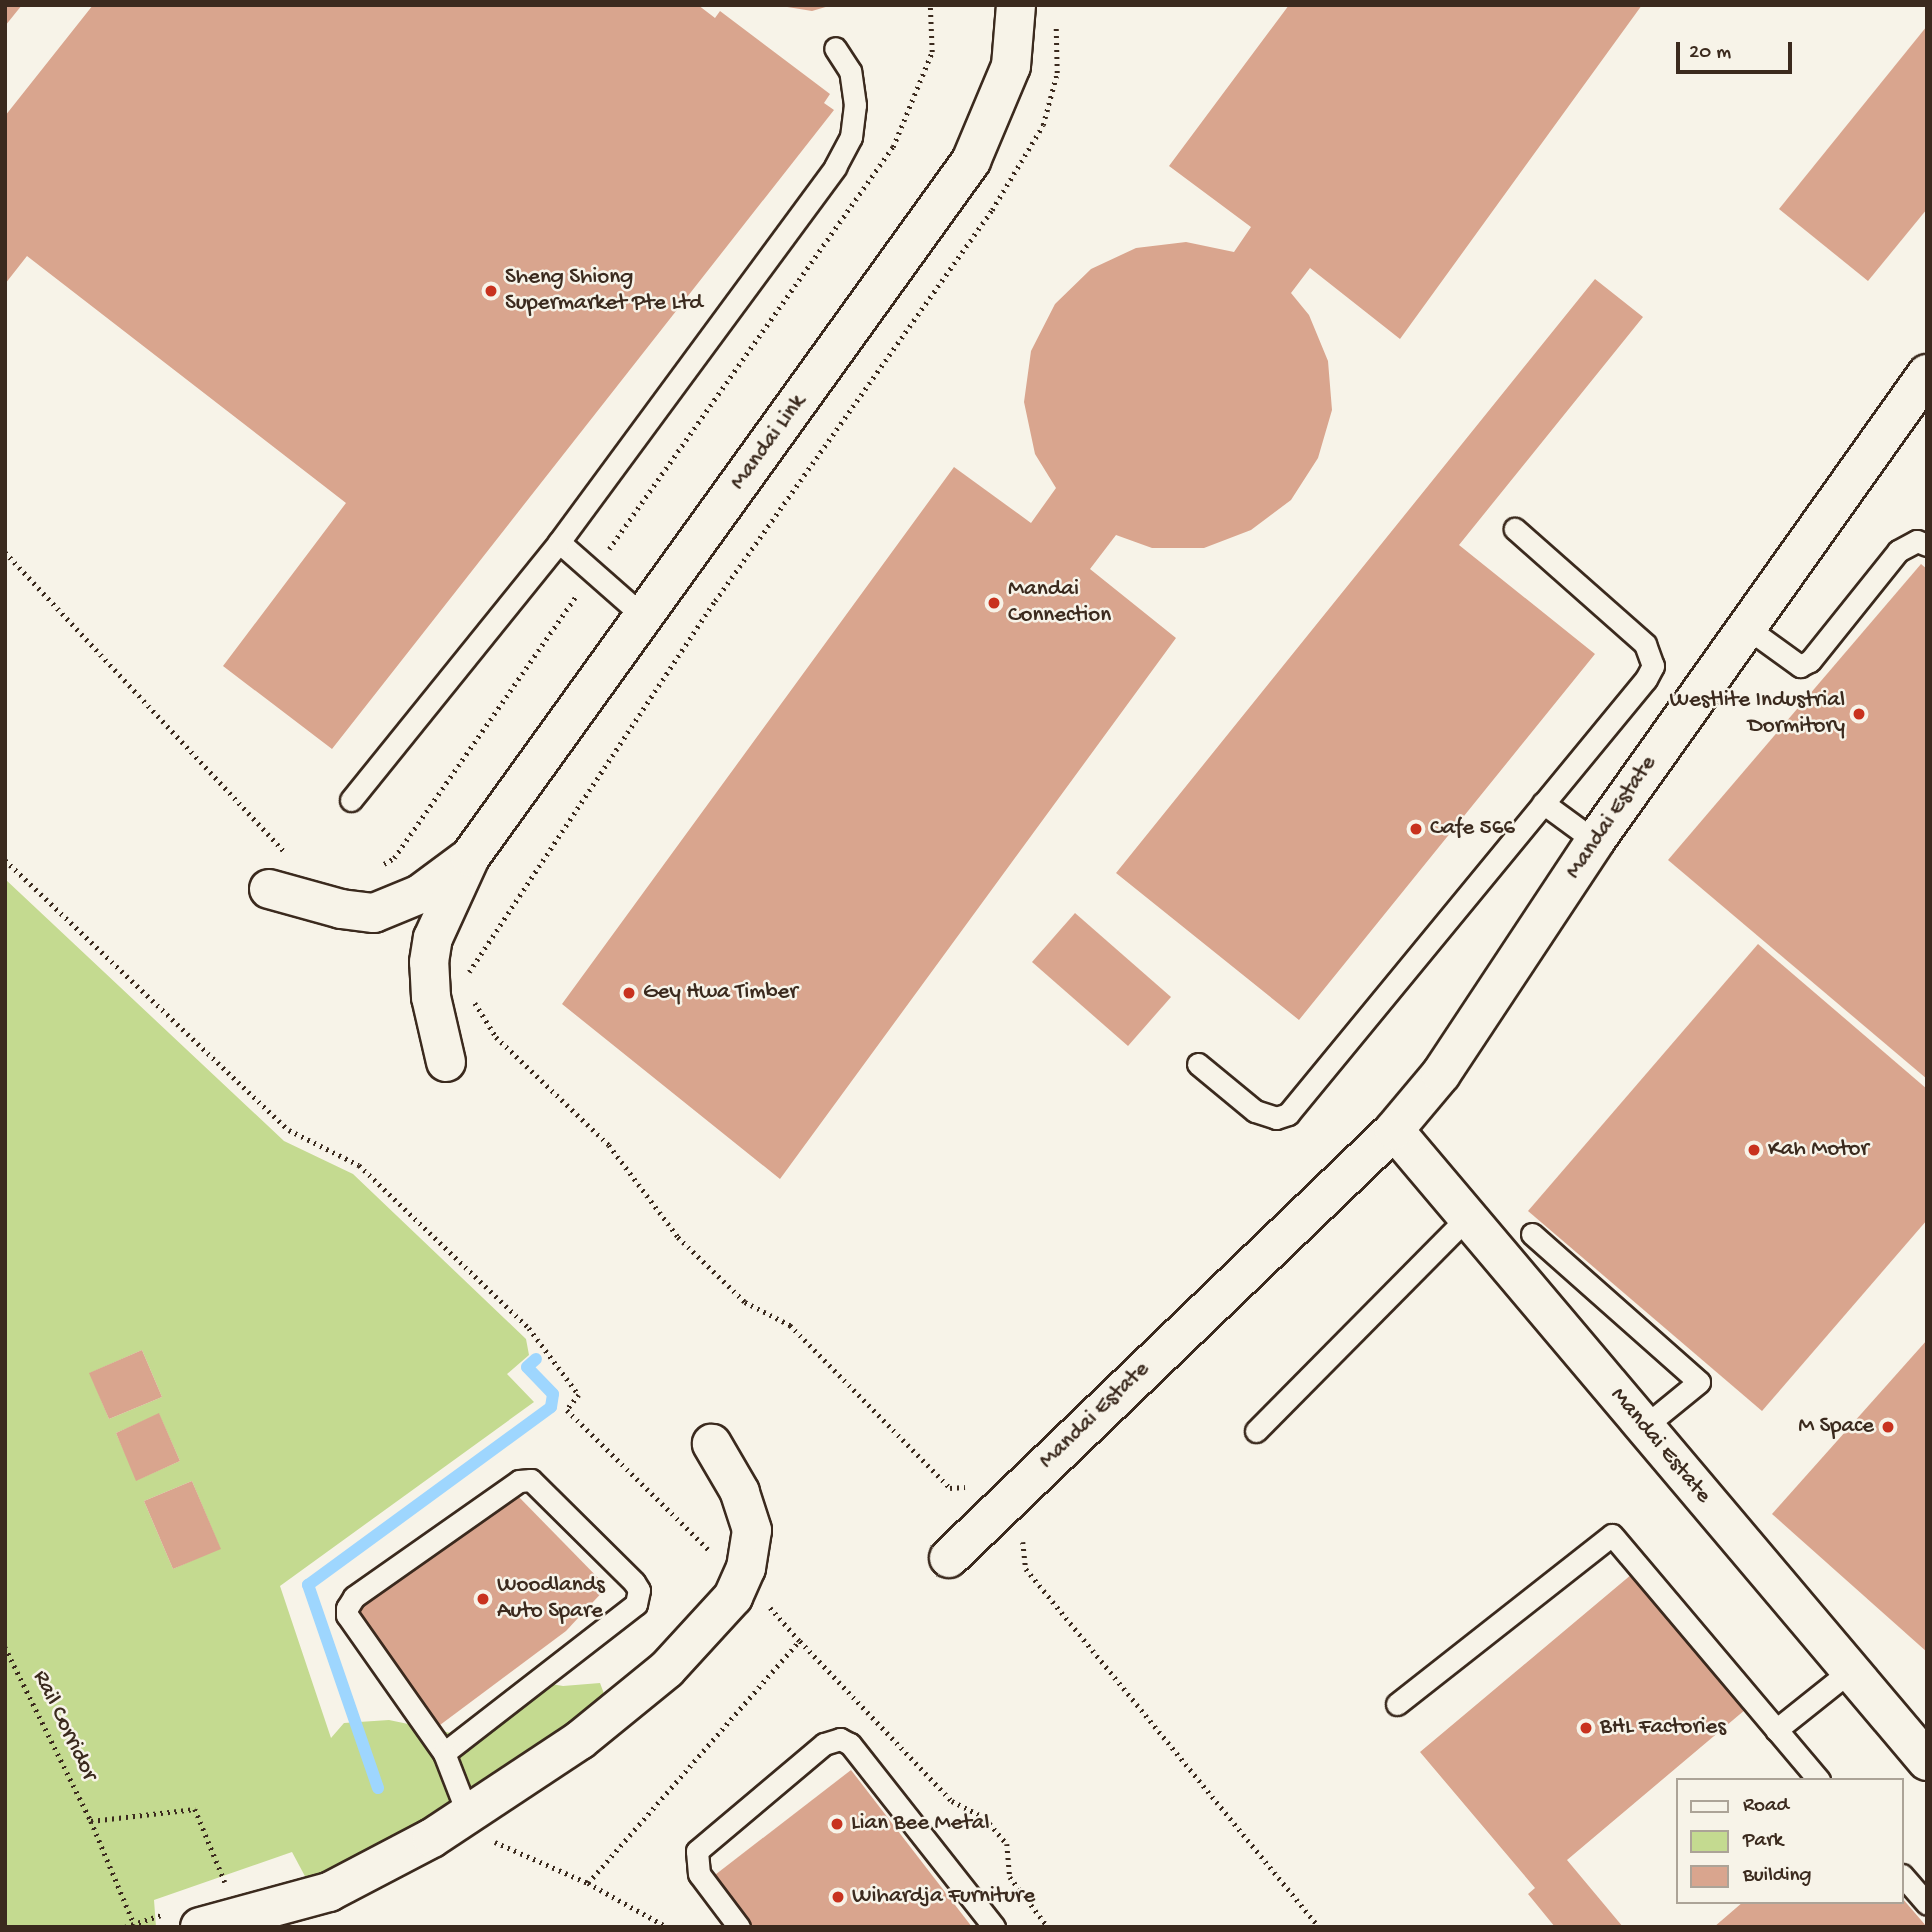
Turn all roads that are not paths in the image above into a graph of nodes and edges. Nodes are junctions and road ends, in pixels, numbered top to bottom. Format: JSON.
{"nodes":[{"id":1,"x":1016,"y":5,"type":"edge"},
{"id":2,"x":835,"y":48,"type":"dead end"},
{"id":3,"x":1927,"y":374,"type":"edge"},
{"id":4,"x":1915,"y":415,"type":"edge"},
{"id":5,"x":1515,"y":529,"type":"dead end"},
{"id":6,"x":559,"y":542,"type":"junction"},
{"id":7,"x":1927,"y":545,"type":"edge"},
{"id":8,"x":644,"y":617,"type":"junction"},
{"id":9,"x":1746,"y":627,"type":"junction"},
{"id":10,"x":351,"y":800,"type":"dead end"},
{"id":11,"x":1544,"y":803,"type":"junction"},
{"id":12,"x":1594,"y":841,"type":"junction"},
{"id":13,"x":470,"y":857,"type":"junction"},
{"id":14,"x":283,"y":876,"type":"road end"},
{"id":15,"x":446,"y":1062,"type":"dead end"},
{"id":16,"x":1198,"y":1064,"type":"dead end"},
{"id":17,"x":1394,"y":1130,"type":"junction"},
{"id":18,"x":1469,"y":1216,"type":"junction"},
{"id":19,"x":1532,"y":1234,"type":"dead end"},
{"id":20,"x":1644,"y":1427,"type":"junction"},
{"id":21,"x":1256,"y":1431,"type":"dead end"},
{"id":22,"x":712,"y":1444,"type":"dead end"},
{"id":23,"x":949,"y":1558,"type":"dead end"},
{"id":24,"x":1850,"y":1671,"type":"junction"},
{"id":25,"x":1397,"y":1704,"type":"dead end"},
{"id":26,"x":1776,"y":1730,"type":"junction"},
{"id":27,"x":444,"y":1753,"type":"junction"},
{"id":28,"x":1927,"y":1761,"type":"edge"},
{"id":29,"x":1817,"y":1778,"type":"edge"},
{"id":30,"x":468,"y":1815,"type":"junction"},
{"id":31,"x":1904,"y":1877,"type":"edge"},
{"id":32,"x":1927,"y":1904,"type":"edge"},
{"id":33,"x":200,"y":1927,"type":"edge"},
{"id":34,"x":739,"y":1927,"type":"edge"},
{"id":35,"x":994,"y":1927,"type":"edge"}],
"edges":[{"from":1,"to":8,"type":"street","name":"Mandai Link"},
{"from":2,"to":6,"type":"lane"},
{"from":3,"to":4,"type":"street","name":"Mandai Estate"},
{"from":4,"to":9,"type":"street","name":"Mandai Estate"},
{"from":5,"to":11,"type":"lane"},
{"from":6,"to":8,"type":"lane"},
{"from":6,"to":10,"type":"lane"},
{"from":7,"to":9,"type":"lane"},
{"from":8,"to":13,"type":"street","name":"Mandai Link"},
{"from":9,"to":12,"type":"street","name":"Mandai Estate"},
{"from":11,"to":12,"type":"lane"},
{"from":11,"to":16,"type":"lane"},
{"from":12,"to":17,"type":"street","name":"Mandai Estate"},
{"from":13,"to":14,"type":"street","name":"Mandai Link"},
{"from":13,"to":15,"type":"street","name":"Mandai Link"},
{"from":17,"to":18,"type":"street","name":"Mandai Estate"},
{"from":17,"to":23,"type":"street","name":"Mandai Estate"},
{"from":18,"to":20,"type":"street","name":"Mandai Estate"},
{"from":18,"to":21,"type":"lane"},
{"from":19,"to":20,"type":"lane"},
{"from":20,"to":24,"type":"street","name":"Mandai Estate"},
{"from":22,"to":30,"type":"street"},
{"from":24,"to":26,"type":"lane"},
{"from":24,"to":28,"type":"street","name":"Mandai Estate"},
{"from":25,"to":26,"type":"lane"},
{"from":26,"to":29,"type":"lane"},
{"from":27,"to":27,"type":"lane"},
{"from":27,"to":30,"type":"lane"},
{"from":30,"to":33,"type":"street"},
{"from":31,"to":32,"type":"lane"},
{"from":34,"to":35,"type":"lane"}]}
